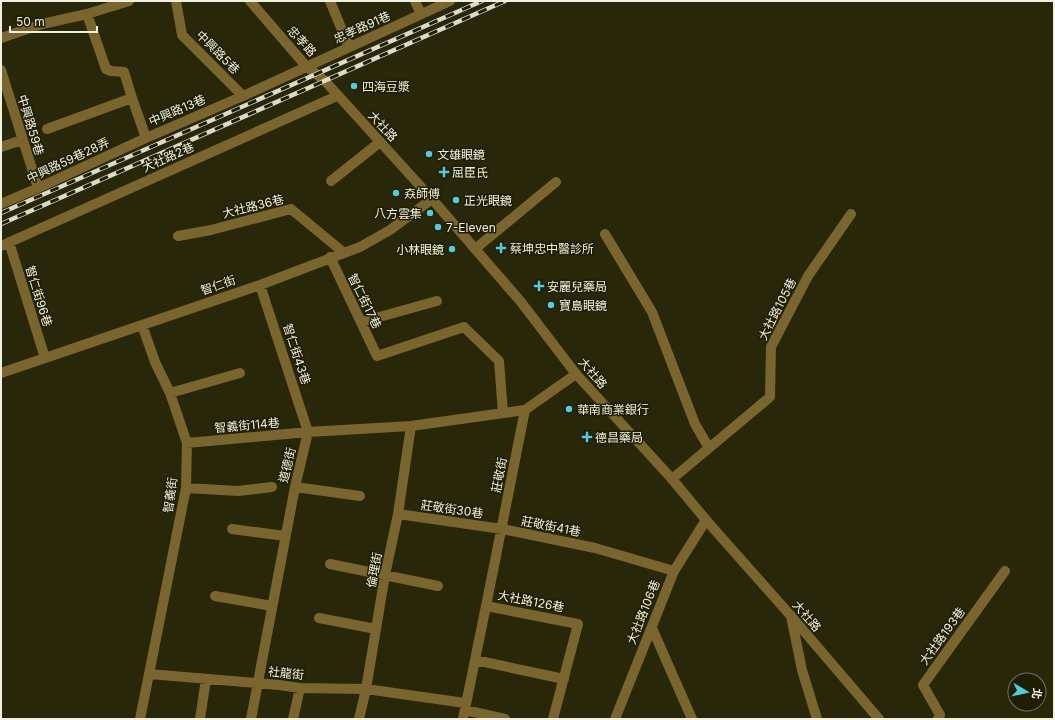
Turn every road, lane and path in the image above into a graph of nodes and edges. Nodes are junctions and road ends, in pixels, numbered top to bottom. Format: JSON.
{"nodes":[{"id":1,"x":130,"y":1,"type":"edge"},
{"id":2,"x":176,"y":1,"type":"edge"},
{"id":3,"x":250,"y":1,"type":"edge"},
{"id":4,"x":330,"y":1,"type":"edge"},
{"id":5,"x":415,"y":1,"type":"edge"},
{"id":6,"x":450,"y":1,"type":"edge"},
{"id":7,"x":87,"y":14,"type":"junction"},
{"id":8,"x":421,"y":14,"type":"junction"},
{"id":9,"x":1,"y":38,"type":"edge"},
{"id":10,"x":348,"y":47,"type":"junction"},
{"id":11,"x":306,"y":66,"type":"junction"},
{"id":12,"x":1,"y":70,"type":"edge"},
{"id":13,"x":244,"y":96,"type":"junction"},
{"id":14,"x":337,"y":96,"type":"junction"},
{"id":15,"x":132,"y":98,"type":"junction"},
{"id":16,"x":46,"y":129,"type":"dead end"},
{"id":17,"x":146,"y":138,"type":"junction"},
{"id":18,"x":22,"y":140,"type":"junction"},
{"id":19,"x":380,"y":142,"type":"junction"},
{"id":20,"x":1,"y":147,"type":"edge"},
{"id":21,"x":331,"y":181,"type":"dead end"},
{"id":22,"x":556,"y":182,"type":"dead end"},
{"id":23,"x":38,"y":188,"type":"junction"},
{"id":24,"x":432,"y":199,"type":"junction"},
{"id":25,"x":1,"y":204,"type":"edge"},
{"id":26,"x":851,"y":214,"type":"dead end"},
{"id":27,"x":604,"y":234,"type":"dead end"},
{"id":28,"x":178,"y":236,"type":"dead end"},
{"id":29,"x":5,"y":244,"type":"edge"},
{"id":30,"x":475,"y":249,"type":"junction"},
{"id":31,"x":343,"y":252,"type":"junction"},
{"id":32,"x":330,"y":258,"type":"junction"},
{"id":33,"x":260,"y":285,"type":"junction"},
{"id":34,"x":437,"y":301,"type":"dead end"},
{"id":35,"x":361,"y":322,"type":"junction"},
{"id":36,"x":142,"y":325,"type":"junction"},
{"id":37,"x":45,"y":358,"type":"junction"},
{"id":38,"x":1,"y":373,"type":"edge"},
{"id":39,"x":240,"y":373,"type":"dead end"},
{"id":40,"x":576,"y":374,"type":"junction"},
{"id":41,"x":170,"y":392,"type":"junction"},
{"id":42,"x":525,"y":410,"type":"junction"},
{"id":43,"x":503,"y":413,"type":"junction"},
{"id":44,"x":411,"y":426,"type":"junction"},
{"id":45,"x":308,"y":432,"type":"junction"},
{"id":46,"x":187,"y":443,"type":"junction"},
{"id":47,"x":709,"y":448,"type":"junction"},
{"id":48,"x":672,"y":479,"type":"junction"},
{"id":49,"x":272,"y":487,"type":"dead end"},
{"id":50,"x":295,"y":487,"type":"junction"},
{"id":51,"x":186,"y":488,"type":"junction"},
{"id":52,"x":360,"y":496,"type":"dead end"},
{"id":53,"x":398,"y":514,"type":"junction"},
{"id":54,"x":706,"y":520,"type":"junction"},
{"id":55,"x":232,"y":529,"type":"dead end"},
{"id":56,"x":502,"y":529,"type":"junction"},
{"id":57,"x":285,"y":536,"type":"junction"},
{"id":58,"x":330,"y":564,"type":"dead end"},
{"id":59,"x":674,"y":571,"type":"junction"},
{"id":60,"x":1005,"y":571,"type":"dead end"},
{"id":61,"x":385,"y":575,"type":"junction"},
{"id":62,"x":438,"y":586,"type":"dead end"},
{"id":63,"x":215,"y":596,"type":"dead end"},
{"id":64,"x":272,"y":606,"type":"junction"},
{"id":65,"x":486,"y":606,"type":"junction"},
{"id":66,"x":791,"y":616,"type":"junction"},
{"id":67,"x":319,"y":618,"type":"dead end"},
{"id":68,"x":652,"y":628,"type":"junction"},
{"id":69,"x":376,"y":629,"type":"junction"},
{"id":70,"x":475,"y":660,"type":"junction"},
{"id":71,"x":149,"y":674,"type":"junction"},
{"id":72,"x":206,"y":679,"type":"junction"},
{"id":73,"x":564,"y":679,"type":"junction"},
{"id":74,"x":256,"y":683,"type":"junction"},
{"id":75,"x":300,"y":688,"type":"junction"},
{"id":76,"x":366,"y":689,"type":"junction"},
{"id":77,"x":464,"y":711,"type":"edge"},
{"id":78,"x":140,"y":719,"type":"edge"},
{"id":79,"x":200,"y":719,"type":"edge"},
{"id":80,"x":251,"y":719,"type":"edge"},
{"id":81,"x":293,"y":719,"type":"edge"},
{"id":82,"x":359,"y":719,"type":"edge"},
{"id":83,"x":505,"y":719,"type":"edge"},
{"id":84,"x":554,"y":719,"type":"edge"},
{"id":85,"x":615,"y":719,"type":"edge"},
{"id":86,"x":692,"y":719,"type":"edge"},
{"id":87,"x":817,"y":719,"type":"edge"},
{"id":88,"x":879,"y":719,"type":"edge"},
{"id":89,"x":938,"y":719,"type":"edge"}],
"edges":[{"from":1,"to":7,"type":"street"},
{"from":2,"to":13,"type":"street","name":"中興路5巷"},
{"from":3,"to":11,"type":"street","name":"忠孝路"},
{"from":4,"to":10,"type":"street"},
{"from":5,"to":8,"type":"street"},
{"from":6,"to":8,"type":"street","name":"忠孝路91巷"},
{"from":7,"to":9,"type":"street"},
{"from":7,"to":15,"type":"street","name":"中興路13巷"},
{"from":8,"to":10,"type":"street","name":"忠孝路91巷"},
{"from":10,"to":11,"type":"street","name":"忠孝路91巷"},
{"from":11,"to":13,"type":"street","name":"中興路13巷"},
{"from":11,"to":14,"type":"street","name":"忠孝路"},
{"from":12,"to":18,"type":"street","name":"中興路59巷"},
{"from":13,"to":17,"type":"street","name":"中興路13巷"},
{"from":14,"to":19,"type":"street","name":"大社路"},
{"from":14,"to":29,"type":"street","name":"大社路2巷"},
{"from":15,"to":16,"type":"street"},
{"from":15,"to":17,"type":"street","name":"中興路13巷"},
{"from":17,"to":23,"type":"street","name":"中興路59巷28弄"},
{"from":18,"to":20,"type":"street"},
{"from":18,"to":23,"type":"street","name":"中興路59巷"},
{"from":19,"to":21,"type":"street"},
{"from":19,"to":24,"type":"street","name":"大社路"},
{"from":22,"to":30,"type":"street"},
{"from":23,"to":25,"type":"street","name":"中興路59巷28弄"},
{"from":24,"to":30,"type":"street","name":"大社路"},
{"from":24,"to":31,"type":"street","name":"智仁街"},
{"from":26,"to":47,"type":"street","name":"大社路105巷"},
{"from":27,"to":47,"type":"street"},
{"from":28,"to":31,"type":"street","name":"大社路36巷"},
{"from":29,"to":37,"type":"street","name":"智仁街96巷"},
{"from":30,"to":40,"type":"street","name":"大社路"},
{"from":31,"to":32,"type":"street","name":"智仁街"},
{"from":32,"to":33,"type":"street","name":"智仁街"},
{"from":32,"to":35,"type":"street","name":"智仁街17巷"},
{"from":33,"to":36,"type":"street","name":"智仁街"},
{"from":33,"to":45,"type":"street","name":"智仁街43巷"},
{"from":34,"to":35,"type":"street"},
{"from":35,"to":43,"type":"street","name":"智仁街17巷"},
{"from":36,"to":37,"type":"street","name":"智仁街"},
{"from":36,"to":41,"type":"street","name":"智義街"},
{"from":37,"to":38,"type":"street","name":"智仁街"},
{"from":39,"to":41,"type":"street"},
{"from":40,"to":42,"type":"street"},
{"from":40,"to":48,"type":"street","name":"大社路"},
{"from":41,"to":46,"type":"street","name":"智義街"},
{"from":42,"to":43,"type":"street"},
{"from":42,"to":56,"type":"street","name":"莊敬街"},
{"from":43,"to":44,"type":"street"},
{"from":44,"to":45,"type":"street"},
{"from":44,"to":53,"type":"street","name":"倫理街"},
{"from":45,"to":46,"type":"street","name":"智義街114巷"},
{"from":45,"to":50,"type":"street","name":"道德街"},
{"from":46,"to":51,"type":"street","name":"智義街"},
{"from":47,"to":48,"type":"street","name":"大社路105巷"},
{"from":48,"to":54,"type":"street","name":"大社路"},
{"from":49,"to":51,"type":"street"},
{"from":50,"to":52,"type":"street"},
{"from":50,"to":57,"type":"street","name":"道德街"},
{"from":51,"to":71,"type":"street","name":"智義街"},
{"from":53,"to":56,"type":"street","name":"莊敬街30巷"},
{"from":53,"to":61,"type":"street","name":"倫理街"},
{"from":54,"to":59,"type":"street","name":"大社路106巷"},
{"from":54,"to":66,"type":"street","name":"大社路"},
{"from":55,"to":57,"type":"street"},
{"from":56,"to":59,"type":"street","name":"莊敬街41巷"},
{"from":56,"to":65,"type":"street","name":"莊敬街"},
{"from":57,"to":64,"type":"street","name":"道德街"},
{"from":58,"to":61,"type":"street"},
{"from":59,"to":68,"type":"street","name":"大社路106巷"},
{"from":60,"to":89,"type":"street","name":"大社路193巷"},
{"from":61,"to":62,"type":"street"},
{"from":61,"to":69,"type":"street","name":"倫理街"},
{"from":63,"to":64,"type":"street"},
{"from":64,"to":74,"type":"street","name":"道德街"},
{"from":65,"to":70,"type":"street","name":"大社路126巷"},
{"from":65,"to":73,"type":"street","name":"大社路126巷"},
{"from":66,"to":87,"type":"street"},
{"from":66,"to":88,"type":"street","name":"大社路"},
{"from":67,"to":69,"type":"street"},
{"from":68,"to":85,"type":"street","name":"大社路106巷"},
{"from":68,"to":86,"type":"street"},
{"from":69,"to":76,"type":"street","name":"倫理街"},
{"from":70,"to":73,"type":"street"},
{"from":70,"to":77,"type":"street","name":"大社路126巷"},
{"from":71,"to":72,"type":"street","name":"社龍街"},
{"from":71,"to":78,"type":"street"},
{"from":72,"to":74,"type":"street","name":"社龍街"},
{"from":72,"to":79,"type":"street"},
{"from":73,"to":84,"type":"street"},
{"from":74,"to":75,"type":"street","name":"社龍街"},
{"from":74,"to":80,"type":"street","name":"道德街"},
{"from":75,"to":76,"type":"street","name":"社龍街"},
{"from":75,"to":81,"type":"street"},
{"from":76,"to":77,"type":"street","name":"社龍街"},
{"from":76,"to":82,"type":"street","name":"倫理街"},
{"from":77,"to":83,"type":"street"}]}
